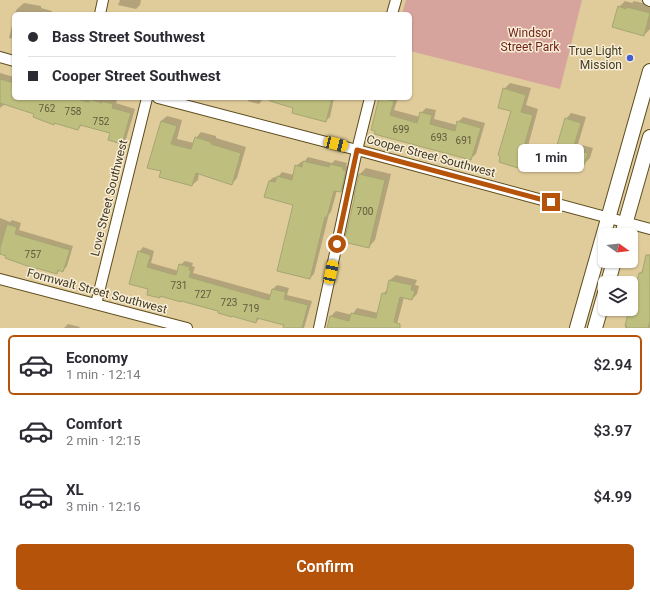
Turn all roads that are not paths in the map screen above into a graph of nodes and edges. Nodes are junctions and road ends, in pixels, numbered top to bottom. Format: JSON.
{"nodes":[{"id":1,"x":103,"y":0,"type":"edge"},
{"id":2,"x":396,"y":0,"type":"edge"},
{"id":3,"x":100,"y":12,"type":"edge"},
{"id":4,"x":393,"y":12,"type":"edge"},
{"id":5,"x":0,"y":57,"type":"edge"},
{"id":6,"x":12,"y":60,"type":"edge"},
{"id":7,"x":650,"y":71,"type":"edge"},
{"id":8,"x":147,"y":100,"type":"edge"},
{"id":9,"x":166,"y":100,"type":"edge"},
{"id":10,"x":370,"y":100,"type":"edge"},
{"id":11,"x":650,"y":137,"type":"edge"},
{"id":12,"x":357,"y":150,"type":"junction"},
{"id":13,"x":608,"y":218,"type":"junction"},
{"id":14,"x":623,"y":228,"type":"edge"},
{"id":15,"x":624,"y":228,"type":"edge"},
{"id":16,"x":638,"y":229,"type":"edge"},
{"id":17,"x":650,"y":229,"type":"edge"},
{"id":18,"x":1,"y":282,"type":"edge"},
{"id":19,"x":96,"y":304,"type":"junction"},
{"id":20,"x":598,"y":316,"type":"edge"},
{"id":21,"x":187,"y":328,"type":"edge"},
{"id":22,"x":319,"y":328,"type":"edge"},
{"id":23,"x":577,"y":328,"type":"edge"},
{"id":24,"x":595,"y":328,"type":"edge"}],
"edges":[{"from":1,"to":3,"type":"street"},
{"from":2,"to":4,"type":"street"},
{"from":5,"to":6,"type":"street"},
{"from":7,"to":13,"type":"main road"},
{"from":8,"to":19,"type":"street","name":"Love Street Southwest"},
{"from":9,"to":12,"type":"street","name":"Cooper Street Southwest"},
{"from":10,"to":12,"type":"street"},
{"from":11,"to":15,"type":"main road"},
{"from":12,"to":13,"type":"street","name":"Cooper Street Southwest"},
{"from":12,"to":22,"type":"street"},
{"from":13,"to":14,"type":"street","name":"Cooper Street Southwest"},
{"from":13,"to":23,"type":"main road"},
{"from":16,"to":17,"type":"street","name":"Cooper Street Southwest"},
{"from":18,"to":19,"type":"street","name":"Formwalt Street Southwest"},
{"from":19,"to":21,"type":"street","name":"Formwalt Street Southwest"},
{"from":20,"to":24,"type":"main road"}]}
